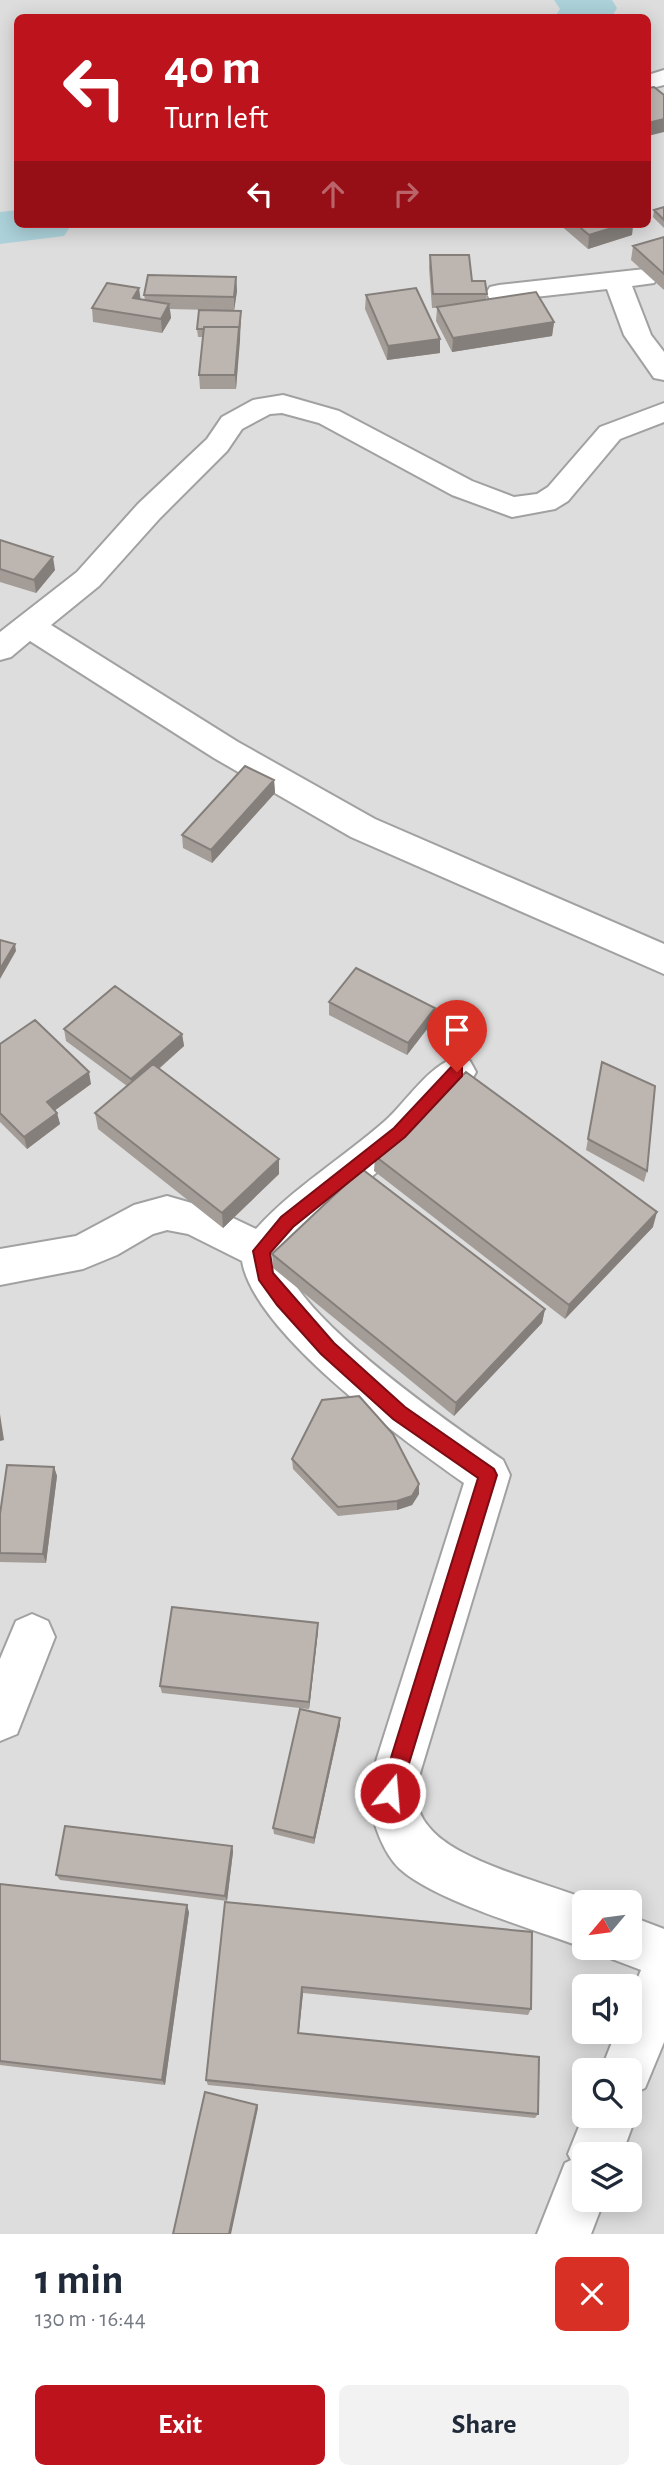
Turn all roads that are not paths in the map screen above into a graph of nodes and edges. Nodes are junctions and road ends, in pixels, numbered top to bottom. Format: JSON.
{"nodes":[{"id":1,"x":645,"y":276,"type":"edge"},
{"id":2,"x":617,"y":281,"type":"junction"},
{"id":3,"x":499,"y":293,"type":"dead end"},
{"id":4,"x":664,"y":372,"type":"edge"},
{"id":5,"x":664,"y":412,"type":"edge"},
{"id":6,"x":29,"y":626,"type":"junction"},
{"id":7,"x":0,"y":649,"type":"edge"},
{"id":8,"x":664,"y":960,"type":"edge"},
{"id":9,"x":457,"y":1072,"type":"dead end"},
{"id":10,"x":261,"y":1251,"type":"junction"},
{"id":11,"x":0,"y":1267,"type":"edge"},
{"id":12,"x":32,"y":1637,"type":"dead end"},
{"id":13,"x":0,"y":1717,"type":"edge"},
{"id":14,"x":572,"y":1918,"type":"edge"},
{"id":15,"x":642,"y":1946,"type":"edge"},
{"id":16,"x":664,"y":1954,"type":"edge"},
{"id":17,"x":664,"y":1975,"type":"edge"},
{"id":18,"x":632,"y":2058,"type":"edge"},
{"id":19,"x":572,"y":2212,"type":"edge"},
{"id":20,"x":564,"y":2234,"type":"edge"}],
"edges":[{"from":1,"to":2,"type":"street"},
{"from":2,"to":3,"type":"street"},
{"from":2,"to":4,"type":"street"},
{"from":5,"to":6,"type":"street"},
{"from":6,"to":7,"type":"street"},
{"from":6,"to":8,"type":"street"},
{"from":9,"to":10,"type":"street"},
{"from":10,"to":11,"type":"street"},
{"from":10,"to":14,"type":"street"},
{"from":12,"to":13,"type":"street"},
{"from":15,"to":16,"type":"street"},
{"from":17,"to":18,"type":"street"},
{"from":19,"to":20,"type":"street"}]}
